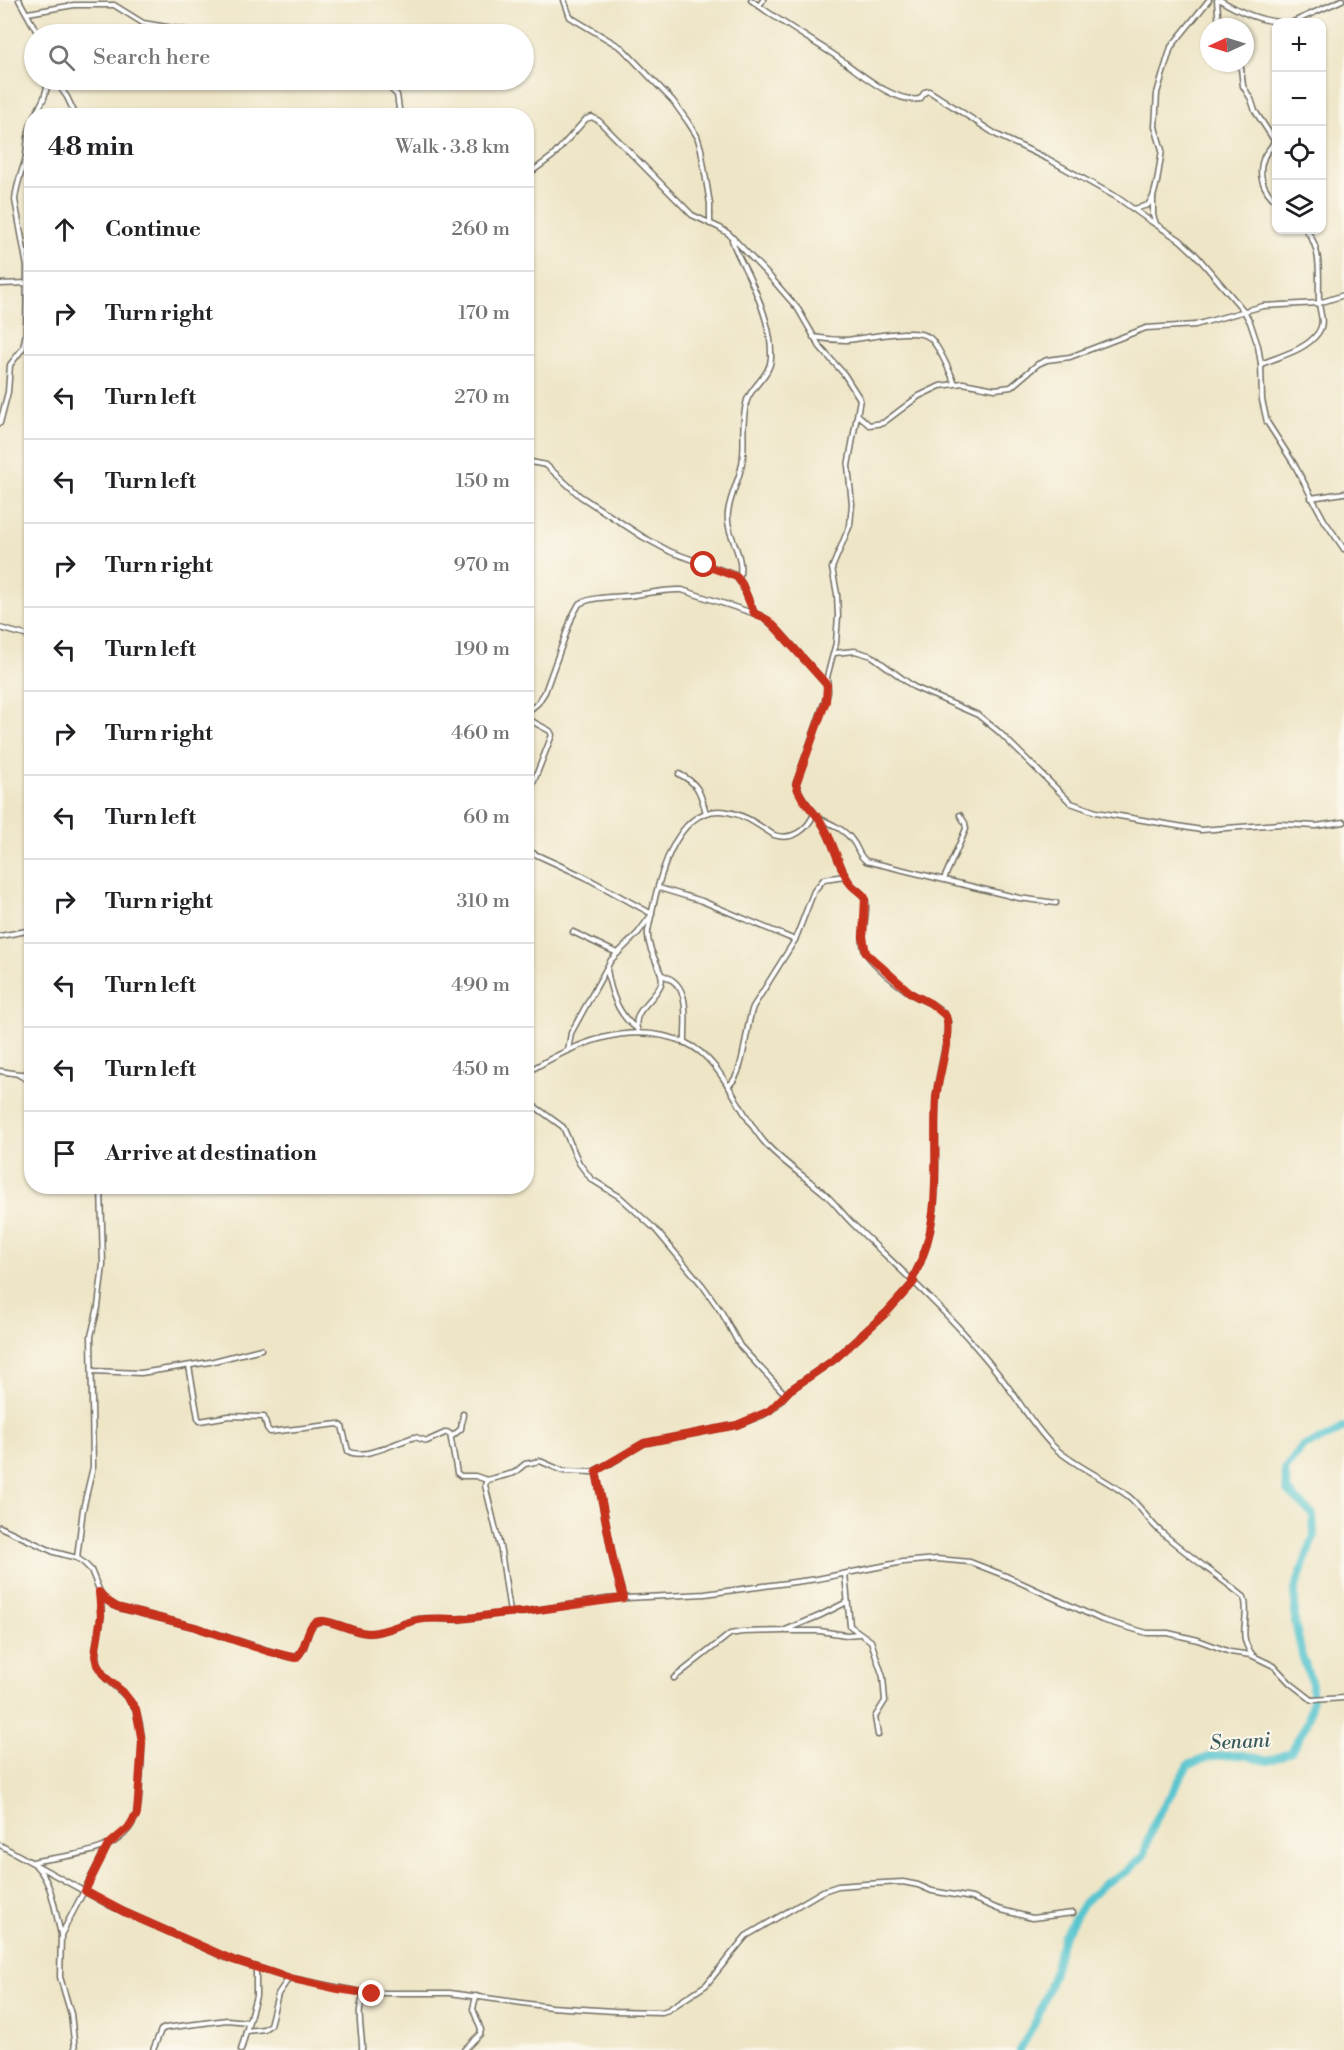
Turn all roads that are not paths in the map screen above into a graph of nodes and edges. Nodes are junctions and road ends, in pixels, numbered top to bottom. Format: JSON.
{"nodes":[{"id":1,"x":19,"y":0,"type":"edge"},
{"id":2,"x":564,"y":0,"type":"edge"},
{"id":3,"x":751,"y":0,"type":"edge"},
{"id":4,"x":763,"y":0,"type":"edge"},
{"id":5,"x":1209,"y":0,"type":"edge"},
{"id":6,"x":1219,"y":0,"type":"edge"},
{"id":7,"x":1342,"y":0,"type":"edge"},
{"id":8,"x":759,"y":6,"type":"junction"},
{"id":9,"x":28,"y":13,"type":"junction"},
{"id":10,"x":1220,"y":18,"type":"edge"},
{"id":11,"x":1302,"y":18,"type":"edge"},
{"id":12,"x":1272,"y":20,"type":"edge"},
{"id":13,"x":33,"y":24,"type":"edge"},
{"id":14,"x":149,"y":24,"type":"edge"},
{"id":15,"x":1241,"y":72,"type":"edge"},
{"id":16,"x":46,"y":90,"type":"edge"},
{"id":17,"x":62,"y":90,"type":"edge"},
{"id":18,"x":392,"y":90,"type":"edge"},
{"id":19,"x":39,"y":108,"type":"edge"},
{"id":20,"x":72,"y":108,"type":"edge"},
{"id":21,"x":398,"y":108,"type":"edge"},
{"id":22,"x":24,"y":163,"type":"edge"},
{"id":23,"x":534,"y":170,"type":"edge"},
{"id":24,"x":1153,"y":197,"type":"junction"},
{"id":25,"x":1272,"y":197,"type":"edge"},
{"id":26,"x":1134,"y":209,"type":"junction"},
{"id":27,"x":710,"y":224,"type":"junction"},
{"id":28,"x":1156,"y":225,"type":"junction"},
{"id":29,"x":1309,"y":234,"type":"edge"},
{"id":30,"x":731,"y":237,"type":"junction"},
{"id":31,"x":24,"y":248,"type":"edge"},
{"id":32,"x":24,"y":283,"type":"edge"},
{"id":33,"x":0,"y":284,"type":"edge"},
{"id":34,"x":1344,"y":295,"type":"edge"},
{"id":35,"x":1319,"y":303,"type":"junction"},
{"id":36,"x":1244,"y":311,"type":"junction"},
{"id":37,"x":813,"y":337,"type":"junction"},
{"id":38,"x":24,"y":344,"type":"edge"},
{"id":39,"x":1261,"y":364,"type":"junction"},
{"id":40,"x":955,"y":383,"type":"junction"},
{"id":41,"x":858,"y":415,"type":"junction"},
{"id":42,"x":0,"y":423,"type":"edge"},
{"id":43,"x":534,"y":463,"type":"edge"},
{"id":44,"x":1344,"y":493,"type":"edge"},
{"id":45,"x":1311,"y":498,"type":"junction"},
{"id":46,"x":1344,"y":549,"type":"edge"},
{"id":47,"x":739,"y":579,"type":"junction"},
{"id":48,"x":754,"y":613,"type":"junction"},
{"id":49,"x":0,"y":628,"type":"edge"},
{"id":50,"x":24,"y":635,"type":"edge"},
{"id":51,"x":834,"y":653,"type":"junction"},
{"id":52,"x":827,"y":685,"type":"junction"},
{"id":53,"x":534,"y":706,"type":"edge"},
{"id":54,"x":534,"y":722,"type":"edge"},
{"id":55,"x":679,"y":774,"type":"dead end"},
{"id":56,"x":534,"y":781,"type":"edge"},
{"id":57,"x":706,"y":813,"type":"junction"},
{"id":58,"x":960,"y":814,"type":"dead end"},
{"id":59,"x":816,"y":816,"type":"junction"},
{"id":60,"x":1344,"y":822,"type":"edge"},
{"id":61,"x":534,"y":854,"type":"edge"},
{"id":62,"x":845,"y":876,"type":"junction"},
{"id":63,"x":945,"y":879,"type":"junction"},
{"id":64,"x":659,"y":888,"type":"junction"},
{"id":65,"x":1056,"y":903,"type":"dead end"},
{"id":66,"x":652,"y":914,"type":"junction"},
{"id":67,"x":24,"y":932,"type":"edge"},
{"id":68,"x":573,"y":933,"type":"dead end"},
{"id":69,"x":0,"y":936,"type":"edge"},
{"id":70,"x":795,"y":940,"type":"junction"},
{"id":71,"x":617,"y":953,"type":"junction"},
{"id":72,"x":607,"y":968,"type":"junction"},
{"id":73,"x":662,"y":975,"type":"junction"},
{"id":74,"x":637,"y":1030,"type":"junction"},
{"id":75,"x":685,"y":1043,"type":"junction"},
{"id":76,"x":568,"y":1051,"type":"junction"},
{"id":77,"x":534,"y":1069,"type":"edge"},
{"id":78,"x":0,"y":1071,"type":"edge"},
{"id":79,"x":19,"y":1074,"type":"junction"},
{"id":80,"x":24,"y":1074,"type":"edge"},
{"id":81,"x":24,"y":1077,"type":"edge"},
{"id":82,"x":728,"y":1086,"type":"junction"},
{"id":83,"x":534,"y":1106,"type":"edge"},
{"id":84,"x":101,"y":1194,"type":"edge"},
{"id":85,"x":913,"y":1281,"type":"junction"},
{"id":86,"x":261,"y":1349,"type":"dead end"},
{"id":87,"x":189,"y":1366,"type":"junction"},
{"id":88,"x":92,"y":1371,"type":"junction"},
{"id":89,"x":785,"y":1394,"type":"junction"},
{"id":90,"x":463,"y":1414,"type":"dead end"},
{"id":91,"x":450,"y":1437,"type":"junction"},
{"id":92,"x":596,"y":1471,"type":"junction"},
{"id":93,"x":488,"y":1480,"type":"junction"},
{"id":94,"x":0,"y":1527,"type":"edge"},
{"id":95,"x":77,"y":1558,"type":"junction"},
{"id":96,"x":845,"y":1574,"type":"junction"},
{"id":97,"x":99,"y":1592,"type":"junction"},
{"id":98,"x":623,"y":1598,"type":"junction"},
{"id":99,"x":847,"y":1602,"type":"junction"},
{"id":100,"x":510,"y":1612,"type":"junction"},
{"id":101,"x":783,"y":1631,"type":"junction"},
{"id":102,"x":860,"y":1634,"type":"junction"},
{"id":103,"x":1253,"y":1656,"type":"junction"},
{"id":104,"x":674,"y":1678,"type":"dead end"},
{"id":105,"x":1344,"y":1698,"type":"edge"},
{"id":106,"x":878,"y":1736,"type":"dead end"},
{"id":107,"x":0,"y":1845,"type":"edge"},
{"id":108,"x":108,"y":1845,"type":"junction"},
{"id":109,"x":32,"y":1862,"type":"junction"},
{"id":110,"x":85,"y":1891,"type":"junction"},
{"id":111,"x":1073,"y":1913,"type":"dead end"},
{"id":112,"x":61,"y":1935,"type":"junction"},
{"id":113,"x":256,"y":1967,"type":"junction"},
{"id":114,"x":289,"y":1978,"type":"junction"},
{"id":115,"x":366,"y":1993,"type":"junction"},
{"id":116,"x":476,"y":1996,"type":"junction"},
{"id":117,"x":248,"y":2022,"type":"junction"},
{"id":118,"x":245,"y":2031,"type":"junction"},
{"id":119,"x":75,"y":2050,"type":"edge"},
{"id":120,"x":153,"y":2050,"type":"edge"},
{"id":121,"x":241,"y":2050,"type":"edge"},
{"id":122,"x":362,"y":2050,"type":"edge"},
{"id":123,"x":464,"y":2050,"type":"edge"}],
"edges":[{"from":1,"to":9,"type":"street"},
{"from":2,"to":27,"type":"street"},
{"from":3,"to":8,"type":"street"},
{"from":4,"to":8,"type":"street"},
{"from":5,"to":24,"type":"street"},
{"from":6,"to":10,"type":"street"},
{"from":6,"to":12,"type":"street"},
{"from":7,"to":11,"type":"street"},
{"from":8,"to":26,"type":"street"},
{"from":9,"to":13,"type":"street"},
{"from":9,"to":14,"type":"street"},
{"from":15,"to":25,"type":"street"},
{"from":16,"to":19,"type":"street"},
{"from":17,"to":20,"type":"street"},
{"from":18,"to":21,"type":"street"},
{"from":22,"to":31,"type":"street"},
{"from":23,"to":27,"type":"street"},
{"from":24,"to":26,"type":"street"},
{"from":24,"to":28,"type":"street"},
{"from":26,"to":28,"type":"street"},
{"from":27,"to":30,"type":"street"},
{"from":28,"to":36,"type":"street"},
{"from":29,"to":35,"type":"street"},
{"from":30,"to":37,"type":"street"},
{"from":30,"to":47,"type":"street"},
{"from":32,"to":33,"type":"street"},
{"from":34,"to":35,"type":"street"},
{"from":35,"to":36,"type":"street"},
{"from":35,"to":39,"type":"street"},
{"from":36,"to":39,"type":"street"},
{"from":36,"to":40,"type":"street"},
{"from":37,"to":40,"type":"street"},
{"from":37,"to":41,"type":"street"},
{"from":38,"to":42,"type":"street"},
{"from":39,"to":45,"type":"street"},
{"from":40,"to":41,"type":"street"},
{"from":41,"to":51,"type":"street"},
{"from":43,"to":47,"type":"street"},
{"from":44,"to":45,"type":"street"},
{"from":45,"to":46,"type":"street"},
{"from":47,"to":48,"type":"street"},
{"from":48,"to":52,"type":"street"},
{"from":48,"to":53,"type":"street"},
{"from":49,"to":50,"type":"street"},
{"from":51,"to":52,"type":"street"},
{"from":51,"to":60,"type":"street"},
{"from":52,"to":59,"type":"street"},
{"from":54,"to":56,"type":"street"},
{"from":55,"to":57,"type":"street"},
{"from":57,"to":59,"type":"street"},
{"from":57,"to":64,"type":"street"},
{"from":58,"to":63,"type":"street"},
{"from":59,"to":62,"type":"street"},
{"from":59,"to":63,"type":"street"},
{"from":61,"to":66,"type":"street"},
{"from":62,"to":70,"type":"street"},
{"from":62,"to":85,"type":"street"},
{"from":63,"to":65,"type":"street"},
{"from":64,"to":66,"type":"street"},
{"from":64,"to":70,"type":"street"},
{"from":66,"to":71,"type":"street"},
{"from":66,"to":73,"type":"street"},
{"from":67,"to":69,"type":"street"},
{"from":68,"to":71,"type":"street"},
{"from":70,"to":82,"type":"street"},
{"from":71,"to":72,"type":"street"},
{"from":72,"to":74,"type":"street"},
{"from":72,"to":76,"type":"street"},
{"from":73,"to":74,"type":"street"},
{"from":73,"to":75,"type":"street"},
{"from":74,"to":75,"type":"street"},
{"from":74,"to":76,"type":"street"},
{"from":75,"to":82,"type":"street"},
{"from":76,"to":77,"type":"street"},
{"from":78,"to":79,"type":"street"},
{"from":79,"to":80,"type":"street"},
{"from":79,"to":81,"type":"street"},
{"from":82,"to":85,"type":"street"},
{"from":83,"to":89,"type":"street"},
{"from":84,"to":88,"type":"street"},
{"from":85,"to":89,"type":"street"},
{"from":85,"to":103,"type":"street"},
{"from":86,"to":87,"type":"street"},
{"from":87,"to":88,"type":"street"},
{"from":87,"to":91,"type":"street"},
{"from":88,"to":95,"type":"street"},
{"from":89,"to":92,"type":"street"},
{"from":90,"to":91,"type":"street"},
{"from":91,"to":93,"type":"street"},
{"from":92,"to":93,"type":"street"},
{"from":92,"to":98,"type":"street"},
{"from":93,"to":100,"type":"street"},
{"from":94,"to":95,"type":"street"},
{"from":95,"to":97,"type":"street"},
{"from":96,"to":98,"type":"street"},
{"from":96,"to":99,"type":"street"},
{"from":96,"to":103,"type":"street"},
{"from":97,"to":100,"type":"street"},
{"from":97,"to":108,"type":"street"},
{"from":98,"to":100,"type":"street"},
{"from":99,"to":101,"type":"street"},
{"from":99,"to":102,"type":"street"},
{"from":101,"to":102,"type":"street"},
{"from":101,"to":104,"type":"street"},
{"from":102,"to":106,"type":"street"},
{"from":103,"to":105,"type":"street"},
{"from":107,"to":109,"type":"street"},
{"from":108,"to":109,"type":"street"},
{"from":108,"to":110,"type":"street"},
{"from":109,"to":110,"type":"street"},
{"from":109,"to":112,"type":"street"},
{"from":110,"to":112,"type":"street"},
{"from":110,"to":113,"type":"street"},
{"from":111,"to":116,"type":"street"},
{"from":112,"to":119,"type":"street"},
{"from":113,"to":114,"type":"street"},
{"from":113,"to":117,"type":"street"},
{"from":114,"to":115,"type":"street"},
{"from":114,"to":118,"type":"street"},
{"from":115,"to":116,"type":"street"},
{"from":115,"to":122,"type":"street"},
{"from":116,"to":123,"type":"street"},
{"from":117,"to":118,"type":"street"},
{"from":117,"to":120,"type":"street"},
{"from":118,"to":121,"type":"street"}]}
